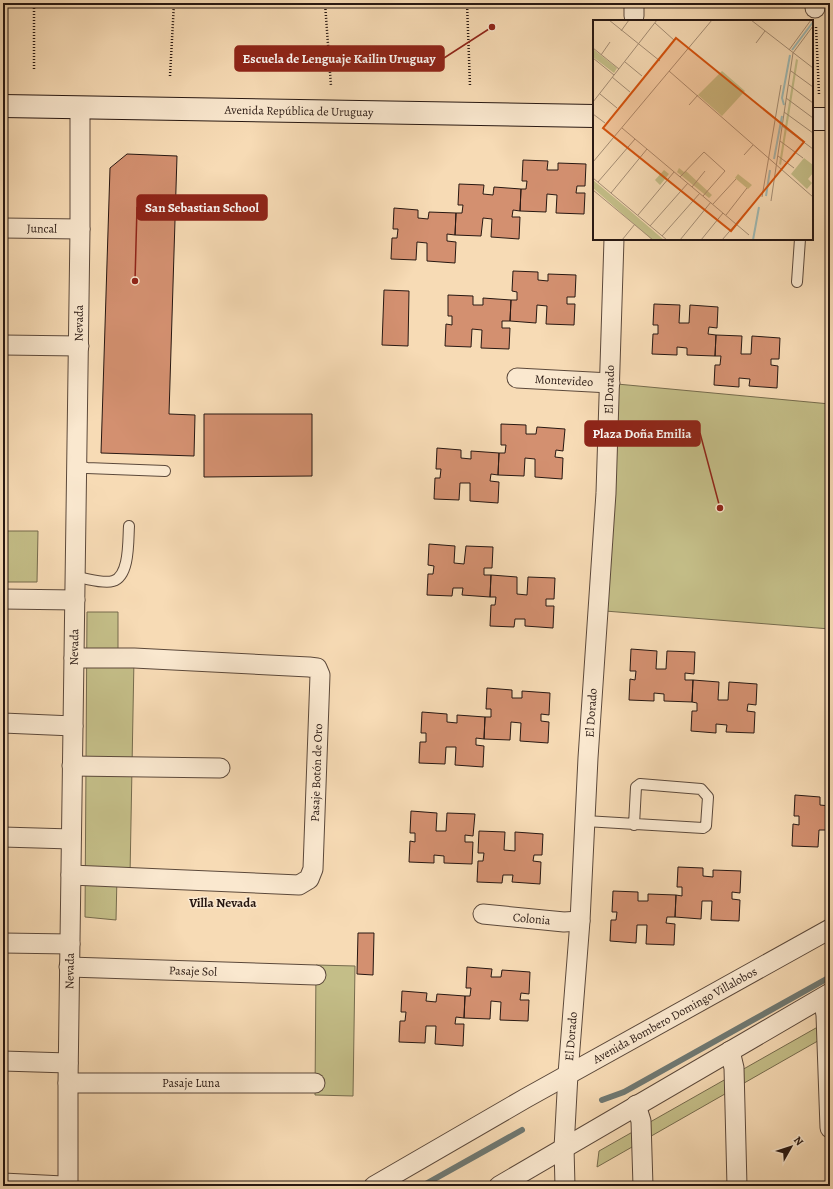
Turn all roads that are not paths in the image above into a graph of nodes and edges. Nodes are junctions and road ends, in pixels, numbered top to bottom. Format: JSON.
{"nodes":[{"id":1,"x":3,"y":106,"type":"edge"},
{"id":2,"x":80,"y":108,"type":"junction"},
{"id":3,"x":593,"y":116,"type":"edge"},
{"id":4,"x":813,"y":119,"type":"edge"},
{"id":5,"x":830,"y":119,"type":"edge"},
{"id":6,"x":3,"y":228,"type":"edge"},
{"id":7,"x":80,"y":229,"type":"junction"},
{"id":8,"x":614,"y":240,"type":"edge"},
{"id":9,"x":800,"y":240,"type":"edge"},
{"id":10,"x":797,"y":282,"type":"dead end"},
{"id":11,"x":3,"y":345,"type":"edge"},
{"id":12,"x":78,"y":346,"type":"junction"},
{"id":13,"x":517,"y":378,"type":"dead end"},
{"id":14,"x":610,"y":383,"type":"junction"},
{"id":15,"x":77,"y":466,"type":"junction"},
{"id":16,"x":165,"y":471,"type":"dead end"},
{"id":17,"x":129,"y":526,"type":"dead end"},
{"id":18,"x":75,"y":577,"type":"junction"},
{"id":19,"x":3,"y":599,"type":"edge"},
{"id":20,"x":75,"y":600,"type":"junction"},
{"id":21,"x":74,"y":658,"type":"junction"},
{"id":22,"x":3,"y":723,"type":"edge"},
{"id":23,"x":73,"y":726,"type":"junction"},
{"id":24,"x":72,"y":766,"type":"junction"},
{"id":25,"x":220,"y":768,"type":"dead end"},
{"id":26,"x":585,"y":821,"type":"junction"},
{"id":27,"x":634,"y":825,"type":"junction"},
{"id":28,"x":3,"y":837,"type":"edge"},
{"id":29,"x":71,"y":839,"type":"junction"},
{"id":30,"x":71,"y":875,"type":"junction"},
{"id":31,"x":483,"y":914,"type":"dead end"},
{"id":32,"x":580,"y":921,"type":"junction"},
{"id":33,"x":830,"y":929,"type":"edge"},
{"id":34,"x":3,"y":943,"type":"edge"},
{"id":35,"x":70,"y":944,"type":"junction"},
{"id":36,"x":69,"y":967,"type":"junction"},
{"id":37,"x":316,"y":975,"type":"dead end"},
{"id":38,"x":826,"y":995,"type":"edge"},
{"id":39,"x":730,"y":1051,"type":"junction"},
{"id":40,"x":3,"y":1061,"type":"edge"},
{"id":41,"x":68,"y":1063,"type":"junction"},
{"id":42,"x":568,"y":1074,"type":"junction"},
{"id":43,"x":68,"y":1083,"type":"junction"},
{"id":44,"x":315,"y":1083,"type":"dead end"},
{"id":45,"x":636,"y":1106,"type":"junction"},
{"id":46,"x":830,"y":1128,"type":"edge"},
{"id":47,"x":564,"y":1148,"type":"junction"},
{"id":48,"x":3,"y":1183,"type":"edge"},
{"id":49,"x":64,"y":1186,"type":"edge"},
{"id":50,"x":68,"y":1186,"type":"edge"},
{"id":51,"x":374,"y":1186,"type":"edge"},
{"id":52,"x":499,"y":1186,"type":"edge"},
{"id":53,"x":565,"y":1186,"type":"edge"},
{"id":54,"x":643,"y":1186,"type":"edge"},
{"id":55,"x":737,"y":1186,"type":"edge"}],
"edges":[{"from":1,"to":2,"type":"street","name":"Avenida República de Uruguay"},
{"from":2,"to":3,"type":"street","name":"Avenida República de Uruguay"},
{"from":2,"to":7,"type":"street","name":"Nevada"},
{"from":4,"to":5,"type":"street"},
{"from":6,"to":7,"type":"street","name":"Juncal"},
{"from":7,"to":12,"type":"street","name":"Nevada"},
{"from":8,"to":14,"type":"street","name":"El Dorado"},
{"from":9,"to":10,"type":"lane"},
{"from":11,"to":12,"type":"street"},
{"from":12,"to":15,"type":"street","name":"Nevada"},
{"from":13,"to":14,"type":"street","name":"Montevideo"},
{"from":14,"to":26,"type":"street","name":"El Dorado"},
{"from":15,"to":16,"type":"lane"},
{"from":15,"to":18,"type":"street","name":"Nevada"},
{"from":17,"to":18,"type":"lane"},
{"from":18,"to":20,"type":"street","name":"Nevada"},
{"from":19,"to":20,"type":"street"},
{"from":20,"to":21,"type":"street","name":"Nevada"},
{"from":21,"to":23,"type":"street","name":"Nevada"},
{"from":21,"to":30,"type":"street","name":"Pasaje Botón de Oro"},
{"from":22,"to":23,"type":"street"},
{"from":23,"to":24,"type":"street","name":"Nevada"},
{"from":24,"to":25,"type":"street"},
{"from":24,"to":29,"type":"street","name":"Nevada"},
{"from":26,"to":27,"type":"lane"},
{"from":26,"to":32,"type":"street","name":"El Dorado"},
{"from":27,"to":27,"type":"lane"},
{"from":28,"to":29,"type":"street"},
{"from":29,"to":30,"type":"street","name":"Nevada"},
{"from":30,"to":35,"type":"street","name":"Nevada"},
{"from":31,"to":32,"type":"street","name":"Colonia"},
{"from":32,"to":42,"type":"street","name":"El Dorado"},
{"from":33,"to":42,"type":"street","name":"Avenida Bombero Domingo Villalobos"},
{"from":34,"to":35,"type":"street"},
{"from":35,"to":36,"type":"street","name":"Nevada"},
{"from":36,"to":37,"type":"street","name":"Pasaje Sol"},
{"from":36,"to":41,"type":"street","name":"Nevada"},
{"from":38,"to":39,"type":"street"},
{"from":38,"to":46,"type":"street"},
{"from":39,"to":45,"type":"street"},
{"from":39,"to":55,"type":"street"},
{"from":40,"to":41,"type":"street"},
{"from":41,"to":43,"type":"street","name":"Nevada"},
{"from":42,"to":47,"type":"street","name":"El Dorado"},
{"from":42,"to":51,"type":"street","name":"Avenida Bombero Domingo Villalobos"},
{"from":43,"to":44,"type":"street","name":"Pasaje Luna"},
{"from":43,"to":50,"type":"street","name":"Nevada"},
{"from":45,"to":47,"type":"street"},
{"from":45,"to":54,"type":"street"},
{"from":47,"to":52,"type":"street"},
{"from":47,"to":53,"type":"street","name":"El Dorado"},
{"from":48,"to":49,"type":"street"}]}
